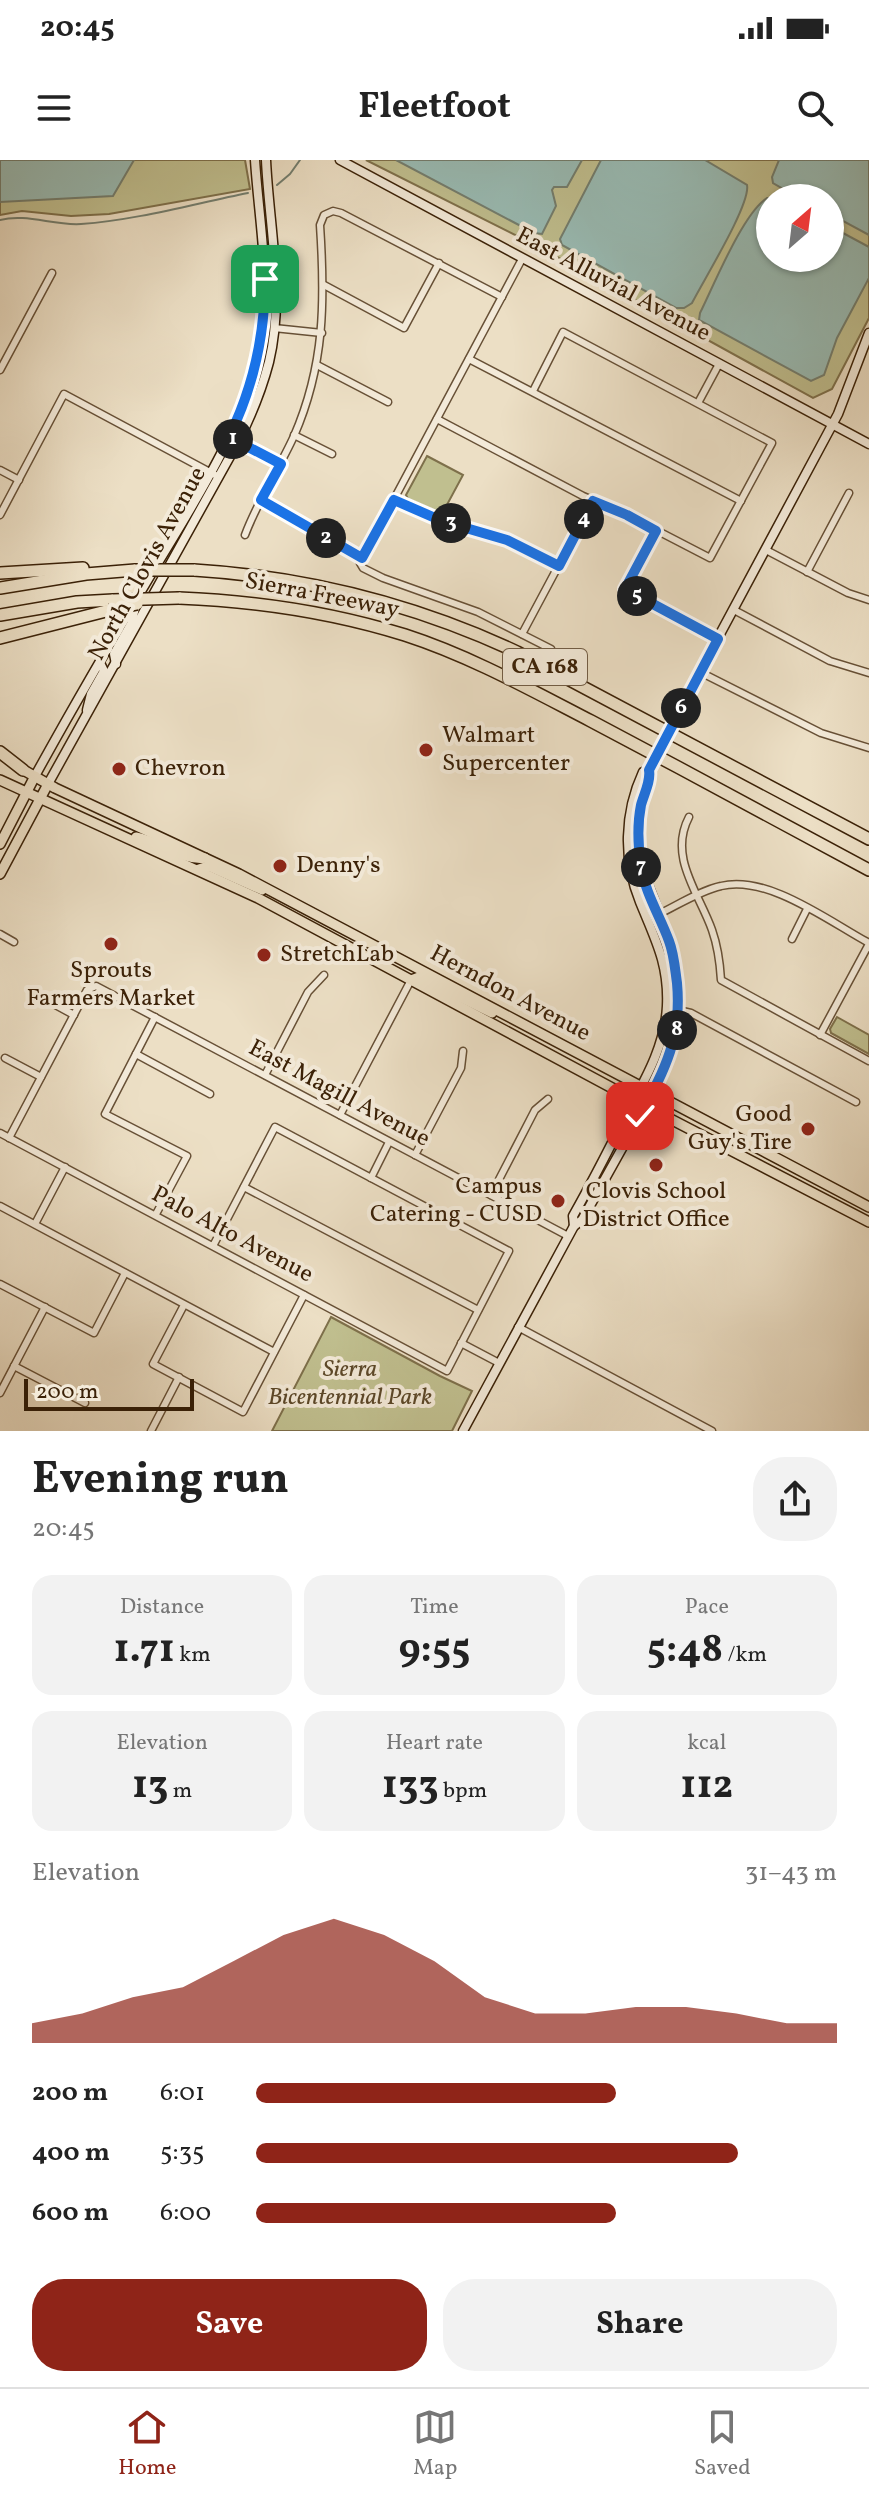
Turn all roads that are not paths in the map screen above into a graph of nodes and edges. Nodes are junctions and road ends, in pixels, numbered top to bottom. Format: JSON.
{"nodes":[{"id":1,"x":255,"y":160,"type":"edge"},
{"id":2,"x":266,"y":160,"type":"edge"},
{"id":3,"x":340,"y":160,"type":"edge"},
{"id":4,"x":522,"y":259,"type":"junction"},
{"id":5,"x":439,"y":263,"type":"junction"},
{"id":6,"x":265,"y":267,"type":"junction"},
{"id":7,"x":52,"y":273,"type":"dead end"},
{"id":8,"x":324,"y":285,"type":"junction"},
{"id":9,"x":502,"y":297,"type":"junction"},
{"id":10,"x":274,"y":328,"type":"junction"},
{"id":11,"x":322,"y":333,"type":"junction"},
{"id":12,"x":869,"y":333,"type":"edge"},
{"id":13,"x":469,"y":359,"type":"junction"},
{"id":14,"x":2,"y":360,"type":"edge"},
{"id":15,"x":719,"y":364,"type":"junction"},
{"id":16,"x":317,"y":365,"type":"junction"},
{"id":17,"x":0,"y":370,"type":"edge"},
{"id":18,"x":533,"y":391,"type":"junction"},
{"id":19,"x":388,"y":402,"type":"dead end"},
{"id":20,"x":698,"y":403,"type":"junction"},
{"id":21,"x":437,"y":419,"type":"junction"},
{"id":22,"x":833,"y":424,"type":"junction"},
{"id":23,"x":294,"y":435,"type":"junction"},
{"id":24,"x":229,"y":437,"type":"junction"},
{"id":25,"x":238,"y":442,"type":"junction"},
{"id":26,"x":869,"y":444,"type":"edge"},
{"id":27,"x":332,"y":454,"type":"dead end"},
{"id":28,"x":281,"y":464,"type":"junction"},
{"id":29,"x":0,"y":470,"type":"edge"},
{"id":30,"x":209,"y":472,"type":"junction"},
{"id":31,"x":219,"y":477,"type":"junction"},
{"id":32,"x":19,"y":480,"type":"junction"},
{"id":33,"x":849,"y":493,"type":"dead end"},
{"id":34,"x":261,"y":500,"type":"junction"},
{"id":35,"x":394,"y":500,"type":"junction"},
{"id":36,"x":593,"y":501,"type":"junction"},
{"id":37,"x":741,"y":501,"type":"junction"},
{"id":38,"x":0,"y":515,"type":"edge"},
{"id":39,"x":656,"y":531,"type":"junction"},
{"id":40,"x":245,"y":535,"type":"dead end"},
{"id":41,"x":766,"y":550,"type":"junction"},
{"id":42,"x":361,"y":561,"type":"junction"},
{"id":43,"x":559,"y":566,"type":"junction"},
{"id":44,"x":135,"y":570,"type":"junction"},
{"id":45,"x":807,"y":572,"type":"junction"},
{"id":46,"x":0,"y":573,"type":"edge"},
{"id":47,"x":0,"y":588,"type":"edge"},
{"id":48,"x":139,"y":596,"type":"junction"},
{"id":49,"x":869,"y":600,"type":"edge"},
{"id":50,"x":111,"y":605,"type":"junction"},
{"id":51,"x":734,"y":610,"type":"junction"},
{"id":52,"x":0,"y":615,"type":"edge"},
{"id":53,"x":522,"y":634,"type":"junction"},
{"id":54,"x":0,"y":638,"type":"edge"},
{"id":55,"x":718,"y":639,"type":"junction"},
{"id":56,"x":551,"y":649,"type":"dead end"},
{"id":57,"x":100,"y":663,"type":"junction"},
{"id":58,"x":116,"y":664,"type":"junction"},
{"id":59,"x":700,"y":672,"type":"junction"},
{"id":60,"x":869,"y":673,"type":"edge"},
{"id":61,"x":84,"y":722,"type":"junction"},
{"id":62,"x":869,"y":748,"type":"edge"},
{"id":63,"x":0,"y":752,"type":"edge"},
{"id":64,"x":0,"y":758,"type":"edge"},
{"id":65,"x":23,"y":770,"type":"junction"},
{"id":66,"x":649,"y":770,"type":"junction"},
{"id":67,"x":35,"y":776,"type":"junction"},
{"id":68,"x":0,"y":780,"type":"edge"},
{"id":69,"x":48,"y":784,"type":"junction"},
{"id":70,"x":26,"y":793,"type":"junction"},
{"id":71,"x":634,"y":793,"type":"junction"},
{"id":72,"x":40,"y":799,"type":"junction"},
{"id":73,"x":689,"y":817,"type":"dead end"},
{"id":74,"x":117,"y":833,"type":"junction"},
{"id":75,"x":869,"y":836,"type":"edge"},
{"id":76,"x":628,"y":842,"type":"junction"},
{"id":77,"x":0,"y":844,"type":"edge"},
{"id":78,"x":206,"y":858,"type":"junction"},
{"id":79,"x":641,"y":867,"type":"junction"},
{"id":80,"x":199,"y":869,"type":"junction"},
{"id":81,"x":869,"y":870,"type":"edge"},
{"id":82,"x":0,"y":874,"type":"edge"},
{"id":83,"x":277,"y":894,"type":"junction"},
{"id":84,"x":696,"y":896,"type":"junction"},
{"id":85,"x":807,"y":909,"type":"junction"},
{"id":86,"x":659,"y":914,"type":"junction"},
{"id":87,"x":317,"y":930,"type":"junction"},
{"id":88,"x":0,"y":934,"type":"edge"},
{"id":89,"x":656,"y":936,"type":"junction"},
{"id":90,"x":792,"y":939,"type":"dead end"},
{"id":91,"x":14,"y":942,"type":"dead end"},
{"id":92,"x":869,"y":944,"type":"edge"},
{"id":93,"x":421,"y":970,"type":"junction"},
{"id":94,"x":324,"y":975,"type":"dead end"},
{"id":95,"x":411,"y":980,"type":"junction"},
{"id":96,"x":39,"y":996,"type":"dead end"},
{"id":97,"x":678,"y":1010,"type":"junction"},
{"id":98,"x":74,"y":1015,"type":"junction"},
{"id":99,"x":155,"y":1017,"type":"junction"},
{"id":100,"x":511,"y":1019,"type":"junction"},
{"id":101,"x":820,"y":1035,"type":"junction"},
{"id":102,"x":463,"y":1051,"type":"dead end"},
{"id":103,"x":136,"y":1054,"type":"junction"},
{"id":104,"x":5,"y":1058,"type":"dead end"},
{"id":105,"x":869,"y":1061,"type":"edge"},
{"id":106,"x":265,"y":1075,"type":"junction"},
{"id":107,"x":41,"y":1077,"type":"junction"},
{"id":108,"x":642,"y":1086,"type":"junction"},
{"id":109,"x":653,"y":1092,"type":"junction"},
{"id":110,"x":210,"y":1094,"type":"dead end"},
{"id":111,"x":548,"y":1099,"type":"dead end"},
{"id":112,"x":635,"y":1100,"type":"junction"},
{"id":113,"x":856,"y":1102,"type":"dead end"},
{"id":114,"x":646,"y":1106,"type":"junction"},
{"id":115,"x":340,"y":1115,"type":"junction"},
{"id":116,"x":0,"y":1133,"type":"edge"},
{"id":117,"x":9,"y":1138,"type":"junction"},
{"id":118,"x":389,"y":1142,"type":"junction"},
{"id":119,"x":415,"y":1155,"type":"junction"},
{"id":120,"x":65,"y":1167,"type":"junction"},
{"id":121,"x":599,"y":1168,"type":"junction"},
{"id":122,"x":371,"y":1178,"type":"junction"},
{"id":123,"x":244,"y":1187,"type":"junction"},
{"id":124,"x":491,"y":1195,"type":"junction"},
{"id":125,"x":827,"y":1199,"type":"junction"},
{"id":126,"x":591,"y":1204,"type":"junction"},
{"id":127,"x":0,"y":1206,"type":"edge"},
{"id":128,"x":869,"y":1207,"type":"edge"},
{"id":129,"x":156,"y":1214,"type":"junction"},
{"id":130,"x":869,"y":1215,"type":"edge"},
{"id":131,"x":869,"y":1222,"type":"edge"},
{"id":132,"x":35,"y":1224,"type":"junction"},
{"id":133,"x":574,"y":1226,"type":"junction"},
{"id":134,"x":568,"y":1236,"type":"junction"},
{"id":135,"x":213,"y":1246,"type":"junction"},
{"id":136,"x":125,"y":1273,"type":"junction"},
{"id":137,"x":0,"y":1284,"type":"edge"},
{"id":138,"x":304,"y":1295,"type":"junction"},
{"id":139,"x":184,"y":1305,"type":"junction"},
{"id":140,"x":45,"y":1307,"type":"junction"},
{"id":141,"x":478,"y":1310,"type":"junction"},
{"id":142,"x":518,"y":1327,"type":"junction"},
{"id":143,"x":461,"y":1343,"type":"junction"},
{"id":144,"x":274,"y":1352,"type":"junction"},
{"id":145,"x":499,"y":1363,"type":"junction"},
{"id":146,"x":14,"y":1366,"type":"junction"},
{"id":147,"x":179,"y":1377,"type":"junction"},
{"id":148,"x":0,"y":1393,"type":"edge"},
{"id":149,"x":85,"y":1403,"type":"dead end"},
{"id":150,"x":151,"y":1431,"type":"edge"},
{"id":151,"x":463,"y":1431,"type":"edge"},
{"id":152,"x":712,"y":1431,"type":"edge"}],
"edges":[{"from":1,"to":6,"type":"main road","name":"North Clovis Avenue"},
{"from":2,"to":10,"type":"main road","name":"North Clovis Avenue"},
{"from":3,"to":4,"type":"main road","name":"East Alluvial Avenue"},
{"from":4,"to":9,"type":"street"},
{"from":4,"to":15,"type":"main road","name":"East Alluvial Avenue"},
{"from":5,"to":8,"type":"street"},
{"from":5,"to":8,"type":"street"},
{"from":5,"to":9,"type":"street"},
{"from":6,"to":10,"type":"main road"},
{"from":6,"to":24,"type":"main road","name":"North Clovis Avenue"},
{"from":7,"to":14,"type":"street"},
{"from":8,"to":11,"type":"street"},
{"from":9,"to":13,"type":"street"},
{"from":10,"to":11,"type":"street"},
{"from":10,"to":25,"type":"main road","name":"North Clovis Avenue"},
{"from":11,"to":16,"type":"street"},
{"from":12,"to":22,"type":"main road"},
{"from":13,"to":18,"type":"street"},
{"from":13,"to":21,"type":"street"},
{"from":14,"to":17,"type":"street"},
{"from":15,"to":20,"type":"street"},
{"from":15,"to":22,"type":"main road","name":"East Alluvial Avenue"},
{"from":16,"to":19,"type":"street"},
{"from":16,"to":23,"type":"street"},
{"from":18,"to":20,"type":"street"},
{"from":18,"to":37,"type":"street"},
{"from":20,"to":37,"type":"street"},
{"from":21,"to":35,"type":"street"},
{"from":21,"to":36,"type":"street"},
{"from":22,"to":26,"type":"main road","name":"East Alluvial Avenue"},
{"from":22,"to":41,"type":"main road"},
{"from":23,"to":27,"type":"street"},
{"from":23,"to":28,"type":"street"},
{"from":24,"to":25,"type":"street"},
{"from":24,"to":30,"type":"main road","name":"North Clovis Avenue"},
{"from":25,"to":28,"type":"street"},
{"from":25,"to":31,"type":"main road","name":"North Clovis Avenue"},
{"from":28,"to":34,"type":"street"},
{"from":29,"to":32,"type":"street"},
{"from":30,"to":31,"type":"street"},
{"from":30,"to":32,"type":"street"},
{"from":30,"to":48,"type":"main road","name":"North Clovis Avenue"},
{"from":31,"to":58,"type":"main road","name":"North Clovis Avenue"},
{"from":32,"to":38,"type":"street"},
{"from":33,"to":45,"type":"street"},
{"from":34,"to":40,"type":"street"},
{"from":34,"to":42,"type":"street"},
{"from":35,"to":42,"type":"street"},
{"from":35,"to":43,"type":"street"},
{"from":36,"to":39,"type":"street"},
{"from":36,"to":43,"type":"street"},
{"from":37,"to":39,"type":"street"},
{"from":39,"to":55,"type":"street"},
{"from":41,"to":45,"type":"street"},
{"from":41,"to":51,"type":"main road"},
{"from":42,"to":53,"type":"street"},
{"from":43,"to":53,"type":"street"},
{"from":44,"to":46,"type":"highway"},
{"from":44,"to":47,"type":"highway","name":"Sierra Freeway","number":"CA 168"},
{"from":44,"to":75,"type":"highway","name":"Sierra Freeway","number":"CA 168","bridge":true},
{"from":45,"to":49,"type":"street"},
{"from":48,"to":57,"type":"main road","name":"North Clovis Avenue"},
{"from":48,"to":58,"type":"main road"},
{"from":50,"to":52,"type":"highway","name":"Sierra Freeway","number":"CA 168"},
{"from":50,"to":54,"type":"highway"},
{"from":50,"to":81,"type":"highway","name":"Sierra Freeway","number":"CA 168","bridge":true},
{"from":51,"to":55,"type":"main road"},
{"from":51,"to":60,"type":"street"},
{"from":53,"to":56,"type":"street"},
{"from":55,"to":59,"type":"main road"},
{"from":57,"to":61,"type":"main road"},
{"from":57,"to":67,"type":"main road","name":"North Clovis Avenue"},
{"from":58,"to":61,"type":"main road","name":"North Clovis Avenue"},
{"from":59,"to":62,"type":"street"},
{"from":59,"to":66,"type":"main road","bridge":true},
{"from":61,"to":69,"type":"main road","name":"North Clovis Avenue"},
{"from":63,"to":65,"type":"highway"},
{"from":64,"to":65,"type":"main road","name":"Herndon Avenue"},
{"from":65,"to":67,"type":"main road","name":"Herndon Avenue"},
{"from":66,"to":71,"type":"main road"},
{"from":66,"to":79,"type":"main road"},
{"from":67,"to":69,"type":"main road","name":"Herndon Avenue"},
{"from":67,"to":70,"type":"main road","name":"North Clovis Avenue"},
{"from":68,"to":70,"type":"main road","name":"Herndon Avenue"},
{"from":69,"to":72,"type":"main road","name":"North Clovis Avenue"},
{"from":69,"to":78,"type":"main road","name":"Herndon Avenue"},
{"from":70,"to":72,"type":"main road","name":"Herndon Avenue"},
{"from":70,"to":77,"type":"main road","name":"North Clovis Avenue"},
{"from":71,"to":76,"type":"main road"},
{"from":71,"to":79,"type":"main road"},
{"from":72,"to":74,"type":"main road","name":"Herndon Avenue"},
{"from":72,"to":82,"type":"main road","name":"North Clovis Avenue"},
{"from":73,"to":84,"type":"street"},
{"from":74,"to":78,"type":"main road"},
{"from":74,"to":80,"type":"main road","name":"Herndon Avenue"},
{"from":76,"to":86,"type":"main road"},
{"from":76,"to":89,"type":"main road"},
{"from":78,"to":83,"type":"main road","name":"Herndon Avenue"},
{"from":79,"to":86,"type":"main road"},
{"from":80,"to":83,"type":"main road"},
{"from":80,"to":87,"type":"main road","name":"Herndon Avenue"},
{"from":83,"to":93,"type":"main road","name":"Herndon Avenue"},
{"from":84,"to":85,"type":"street"},
{"from":84,"to":86,"type":"street"},
{"from":84,"to":101,"type":"street"},
{"from":85,"to":90,"type":"street"},
{"from":85,"to":92,"type":"street"},
{"from":86,"to":97,"type":"main road"},
{"from":87,"to":93,"type":"main road"},
{"from":87,"to":95,"type":"main road","name":"Herndon Avenue"},
{"from":88,"to":91,"type":"street"},
{"from":89,"to":97,"type":"main road"},
{"from":89,"to":108,"type":"main road"},
{"from":92,"to":101,"type":"street"},
{"from":93,"to":100,"type":"main road","name":"Herndon Avenue"},
{"from":94,"to":106,"type":"street"},
{"from":95,"to":100,"type":"main road"},
{"from":95,"to":112,"type":"main road","name":"Herndon Avenue"},
{"from":95,"to":115,"type":"street"},
{"from":96,"to":98,"type":"street"},
{"from":97,"to":109,"type":"main road"},
{"from":97,"to":113,"type":"street"},
{"from":98,"to":99,"type":"street","name":"East Magill Avenue"},
{"from":98,"to":107,"type":"street"},
{"from":99,"to":103,"type":"street"},
{"from":99,"to":106,"type":"street","name":"East Magill Avenue"},
{"from":100,"to":108,"type":"main road","name":"Herndon Avenue"},
{"from":101,"to":105,"type":"street"},
{"from":102,"to":119,"type":"street"},
{"from":103,"to":110,"type":"street"},
{"from":103,"to":129,"type":"street"},
{"from":104,"to":107,"type":"street"},
{"from":106,"to":115,"type":"street","name":"East Magill Avenue"},
{"from":107,"to":117,"type":"street"},
{"from":108,"to":109,"type":"main road","name":"Herndon Avenue"},
{"from":108,"to":112,"type":"main road"},
{"from":109,"to":114,"type":"main road"},
{"from":109,"to":128,"type":"main road","name":"Herndon Avenue"},
{"from":111,"to":124,"type":"street"},
{"from":112,"to":114,"type":"main road","name":"Herndon Avenue"},
{"from":112,"to":121,"type":"main road"},
{"from":114,"to":125,"type":"main road","name":"Herndon Avenue"},
{"from":114,"to":126,"type":"main road"},
{"from":115,"to":118,"type":"street","name":"East Magill Avenue"},
{"from":116,"to":117,"type":"street","name":"Palo Alto Avenue"},
{"from":117,"to":120,"type":"street","name":"Palo Alto Avenue"},
{"from":118,"to":119,"type":"street","name":"East Magill Avenue"},
{"from":118,"to":122,"type":"street"},
{"from":119,"to":124,"type":"street","name":"East Magill Avenue"},
{"from":120,"to":129,"type":"street","name":"Palo Alto Avenue"},
{"from":120,"to":132,"type":"street"},
{"from":121,"to":126,"type":"main road"},
{"from":121,"to":133,"type":"main road"},
{"from":122,"to":123,"type":"street"},
{"from":122,"to":141,"type":"street"},
{"from":123,"to":135,"type":"street"},
{"from":123,"to":141,"type":"street"},
{"from":124,"to":134,"type":"street","name":"East Magill Avenue"},
{"from":125,"to":130,"type":"main road"},
{"from":125,"to":131,"type":"main road","name":"Herndon Avenue"},
{"from":126,"to":133,"type":"main road"},
{"from":127,"to":132,"type":"street"},
{"from":129,"to":135,"type":"street","name":"Palo Alto Avenue"},
{"from":132,"to":136,"type":"street"},
{"from":133,"to":134,"type":"main road"},
{"from":134,"to":142,"type":"main road"},
{"from":135,"to":138,"type":"street","name":"Palo Alto Avenue"},
{"from":136,"to":139,"type":"street"},
{"from":136,"to":140,"type":"street"},
{"from":137,"to":140,"type":"street"},
{"from":138,"to":143,"type":"street","name":"Palo Alto Avenue"},
{"from":138,"to":144,"type":"street"},
{"from":139,"to":144,"type":"street"},
{"from":139,"to":147,"type":"street"},
{"from":140,"to":146,"type":"street"},
{"from":141,"to":143,"type":"street"},
{"from":142,"to":145,"type":"main road"},
{"from":142,"to":152,"type":"street"},
{"from":143,"to":145,"type":"street"},
{"from":144,"to":147,"type":"street"},
{"from":145,"to":151,"type":"main road"},
{"from":146,"to":148,"type":"street"},
{"from":146,"to":149,"type":"street"},
{"from":147,"to":150,"type":"street"}]}
